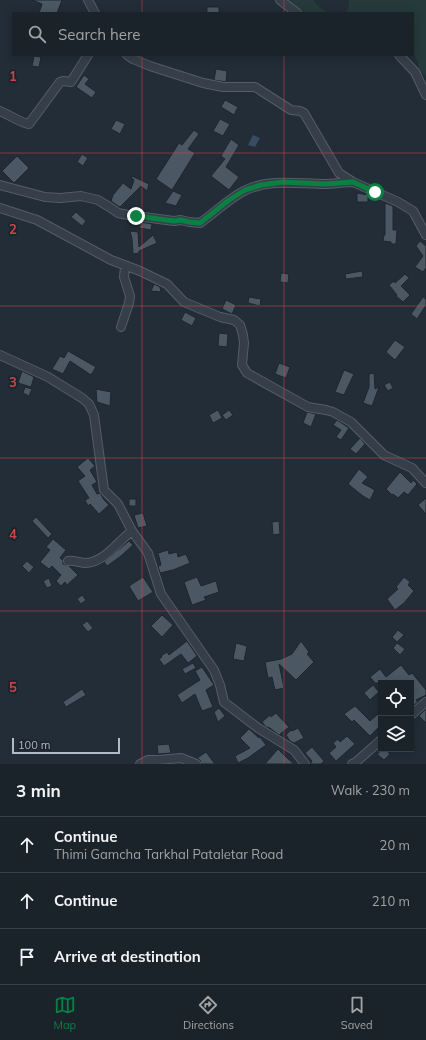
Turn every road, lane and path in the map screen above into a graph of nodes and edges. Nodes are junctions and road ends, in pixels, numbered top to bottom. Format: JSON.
{"nodes":[{"id":1,"x":88,"y":0,"type":"edge"},
{"id":2,"x":280,"y":0,"type":"edge"},
{"id":3,"x":94,"y":12,"type":"edge"},
{"id":4,"x":296,"y":12,"type":"edge"},
{"id":5,"x":87,"y":56,"type":"edge"},
{"id":6,"x":128,"y":56,"type":"edge"},
{"id":7,"x":400,"y":56,"type":"edge"},
{"id":8,"x":426,"y":95,"type":"edge"},
{"id":9,"x":0,"y":112,"type":"edge"},
{"id":10,"x":353,"y":182,"type":"junction"},
{"id":11,"x":0,"y":185,"type":"edge"},
{"id":12,"x":0,"y":208,"type":"edge"},
{"id":13,"x":426,"y":235,"type":"edge"},
{"id":14,"x":125,"y":267,"type":"junction"},
{"id":15,"x":121,"y":327,"type":"dead end"},
{"id":16,"x":0,"y":355,"type":"edge"},
{"id":17,"x":426,"y":483,"type":"edge"},
{"id":18,"x":132,"y":531,"type":"junction"},
{"id":19,"x":68,"y":561,"type":"dead end"},
{"id":20,"x":426,"y":702,"type":"edge"},
{"id":21,"x":414,"y":712,"type":"edge"},
{"id":22,"x":378,"y":743,"type":"edge"},
{"id":23,"x":354,"y":763,"type":"edge"},
{"id":24,"x":140,"y":764,"type":"edge"},
{"id":25,"x":196,"y":764,"type":"edge"},
{"id":26,"x":305,"y":764,"type":"edge"},
{"id":27,"x":344,"y":764,"type":"edge"}],
"edges":[{"from":1,"to":3,"type":"street"},
{"from":2,"to":4,"type":"street"},
{"from":5,"to":9,"type":"street"},
{"from":6,"to":10,"type":"street"},
{"from":7,"to":8,"type":"street"},
{"from":10,"to":11,"type":"street"},
{"from":10,"to":13,"type":"street"},
{"from":12,"to":14,"type":"street"},
{"from":14,"to":15,"type":"street"},
{"from":14,"to":17,"type":"street"},
{"from":16,"to":18,"type":"street"},
{"from":18,"to":19,"type":"street"},
{"from":18,"to":26,"type":"street"},
{"from":20,"to":21,"type":"street"},
{"from":22,"to":23,"type":"street"},
{"from":23,"to":27,"type":"street"},
{"from":24,"to":25,"type":"street"}]}
